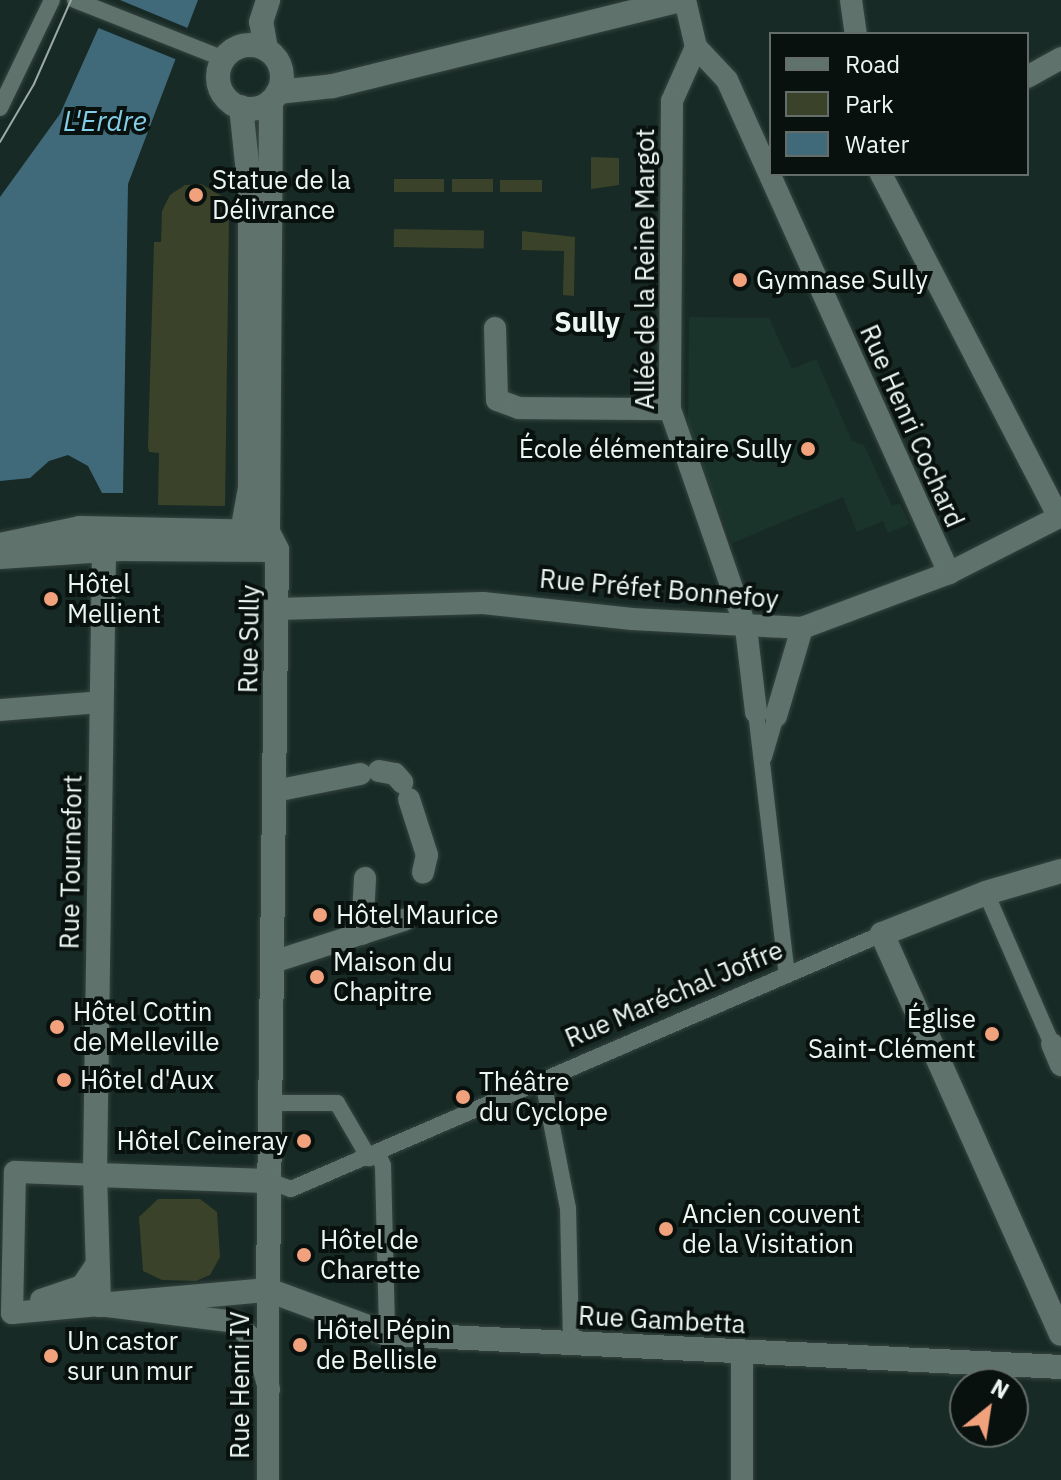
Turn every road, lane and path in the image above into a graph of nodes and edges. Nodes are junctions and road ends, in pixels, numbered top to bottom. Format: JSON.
{"nodes":[{"id":1,"x":52,"y":0,"type":"edge"},
{"id":2,"x":683,"y":0,"type":"edge"},
{"id":3,"x":851,"y":0,"type":"edge"},
{"id":4,"x":82,"y":3,"type":"edge"},
{"id":5,"x":265,"y":11,"type":"edge"},
{"id":6,"x":856,"y":32,"type":"edge"},
{"id":7,"x":696,"y":47,"type":"junction"},
{"id":8,"x":266,"y":49,"type":"junction"},
{"id":9,"x":222,"y":52,"type":"junction"},
{"id":10,"x":1061,"y":58,"type":"edge"},
{"id":11,"x":1029,"y":76,"type":"edge"},
{"id":12,"x":274,"y":96,"type":"junction"},
{"id":13,"x":241,"y":107,"type":"junction"},
{"id":14,"x":0,"y":108,"type":"edge"},
{"id":15,"x":769,"y":173,"type":"edge"},
{"id":16,"x":770,"y":176,"type":"edge"},
{"id":17,"x":882,"y":176,"type":"edge"},
{"id":18,"x":495,"y":328,"type":"dead end"},
{"id":19,"x":670,"y":409,"type":"junction"},
{"id":20,"x":1060,"y":516,"type":"edge"},
{"id":21,"x":242,"y":532,"type":"junction"},
{"id":22,"x":110,"y":541,"type":"junction"},
{"id":23,"x":272,"y":541,"type":"junction"},
{"id":24,"x":0,"y":545,"type":"edge"},
{"id":25,"x":0,"y":557,"type":"edge"},
{"id":26,"x":949,"y":573,"type":"junction"},
{"id":27,"x":278,"y":609,"type":"junction"},
{"id":28,"x":746,"y":628,"type":"junction"},
{"id":29,"x":802,"y":628,"type":"junction"},
{"id":30,"x":102,"y":702,"type":"junction"},
{"id":31,"x":0,"y":710,"type":"edge"},
{"id":32,"x":766,"y":714,"type":"junction"},
{"id":33,"x":275,"y":791,"type":"junction"},
{"id":34,"x":1061,"y":871,"type":"edge"},
{"id":35,"x":423,"y":873,"type":"dead end"},
{"id":36,"x":365,"y":878,"type":"dead end"},
{"id":37,"x":986,"y":893,"type":"junction"},
{"id":38,"x":404,"y":920,"type":"dead end"},
{"id":39,"x":362,"y":934,"type":"junction"},
{"id":40,"x":882,"y":934,"type":"junction"},
{"id":41,"x":273,"y":962,"type":"junction"},
{"id":42,"x":787,"y":975,"type":"junction"},
{"id":43,"x":1056,"y":1055,"type":"edge"},
{"id":44,"x":543,"y":1081,"type":"junction"},
{"id":45,"x":272,"y":1103,"type":"junction"},
{"id":46,"x":373,"y":1156,"type":"junction"},
{"id":47,"x":95,"y":1175,"type":"junction"},
{"id":48,"x":269,"y":1181,"type":"junction"},
{"id":49,"x":7,"y":1236,"type":"edge"},
{"id":50,"x":96,"y":1265,"type":"junction"},
{"id":51,"x":268,"y":1290,"type":"junction"},
{"id":52,"x":99,"y":1305,"type":"junction"},
{"id":53,"x":6,"y":1315,"type":"edge"},
{"id":54,"x":387,"y":1334,"type":"junction"},
{"id":55,"x":1061,"y":1334,"type":"edge"},
{"id":56,"x":571,"y":1343,"type":"junction"},
{"id":57,"x":742,"y":1351,"type":"junction"},
{"id":58,"x":1061,"y":1367,"type":"edge"},
{"id":59,"x":269,"y":1389,"type":"junction"},
{"id":60,"x":268,"y":1480,"type":"edge"},
{"id":61,"x":742,"y":1480,"type":"edge"}],
"edges":[{"from":1,"to":14,"type":"street"},
{"from":2,"to":7,"type":"street"},
{"from":2,"to":12,"type":"main road"},
{"from":3,"to":6,"type":"street"},
{"from":4,"to":9,"type":"street"},
{"from":5,"to":8,"type":"main road"},
{"from":5,"to":9,"type":"main road"},
{"from":7,"to":15,"type":"street","name":"Rue Henri Cochard"},
{"from":7,"to":19,"type":"street","name":"Allée de la Reine Margot"},
{"from":8,"to":9,"type":"main road"},
{"from":8,"to":12,"type":"main road"},
{"from":9,"to":13,"type":"main road"},
{"from":10,"to":11,"type":"street"},
{"from":12,"to":13,"type":"main road"},
{"from":12,"to":23,"type":"main road","name":"Rue Sully"},
{"from":13,"to":21,"type":"main road"},
{"from":16,"to":26,"type":"street","name":"Rue Henri Cochard"},
{"from":17,"to":20,"type":"street"},
{"from":18,"to":19,"type":"street"},
{"from":19,"to":28,"type":"street","name":"Allée de la Reine Margot"},
{"from":20,"to":26,"type":"street","name":"Rue Préfet Bonnefoy"},
{"from":21,"to":22,"type":"main road"},
{"from":21,"to":23,"type":"main road"},
{"from":22,"to":23,"type":"main road"},
{"from":22,"to":24,"type":"main road"},
{"from":22,"to":25,"type":"main road"},
{"from":22,"to":30,"type":"main road","name":"Rue Tournefort"},
{"from":23,"to":27,"type":"main road","name":"Rue Sully"},
{"from":26,"to":29,"type":"street","name":"Rue Préfet Bonnefoy"},
{"from":27,"to":28,"type":"street","name":"Rue Préfet Bonnefoy"},
{"from":27,"to":33,"type":"main road","name":"Rue Sully"},
{"from":28,"to":29,"type":"street","name":"Rue Préfet Bonnefoy"},
{"from":28,"to":32,"type":"street","name":"Allée de la Reine Margot"},
{"from":29,"to":32,"type":"street"},
{"from":30,"to":31,"type":"street"},
{"from":30,"to":47,"type":"main road","name":"Rue Tournefort"},
{"from":32,"to":42,"type":"street"},
{"from":33,"to":35,"type":"street"},
{"from":33,"to":41,"type":"main road","name":"Rue Sully"},
{"from":34,"to":37,"type":"main road","name":"Rue Maréchal Joffre"},
{"from":36,"to":39,"type":"street"},
{"from":37,"to":40,"type":"main road","name":"Rue Maréchal Joffre"},
{"from":37,"to":43,"type":"street"},
{"from":38,"to":39,"type":"street"},
{"from":39,"to":41,"type":"street"},
{"from":40,"to":42,"type":"street","name":"Rue Maréchal Joffre"},
{"from":40,"to":55,"type":"main road"},
{"from":41,"to":45,"type":"main road","name":"Rue Sully"},
{"from":42,"to":44,"type":"street","name":"Rue Maréchal Joffre"},
{"from":44,"to":46,"type":"street","name":"Rue Maréchal Joffre"},
{"from":44,"to":56,"type":"street"},
{"from":45,"to":46,"type":"street"},
{"from":45,"to":48,"type":"main road","name":"Rue Sully"},
{"from":46,"to":48,"type":"street","name":"Rue Maréchal Joffre"},
{"from":46,"to":54,"type":"street"},
{"from":47,"to":48,"type":"main road"},
{"from":47,"to":49,"type":"street"},
{"from":47,"to":50,"type":"main road","name":"Rue Tournefort"},
{"from":48,"to":51,"type":"main road","name":"Rue Sully"},
{"from":49,"to":53,"type":"street"},
{"from":50,"to":52,"type":"main road","name":"Rue Tournefort"},
{"from":50,"to":53,"type":"street"},
{"from":51,"to":52,"type":"main road"},
{"from":51,"to":54,"type":"main road","name":"Rue Gambetta"},
{"from":51,"to":59,"type":"street","name":"Rue Henri IV"},
{"from":52,"to":53,"type":"street"},
{"from":52,"to":59,"type":"street"},
{"from":54,"to":56,"type":"main road","name":"Rue Gambetta"},
{"from":56,"to":57,"type":"main road","name":"Rue Gambetta"},
{"from":57,"to":58,"type":"main road","name":"Rue Gambetta"},
{"from":57,"to":61,"type":"street"},
{"from":59,"to":60,"type":"street","name":"Rue Henri IV"}]}
